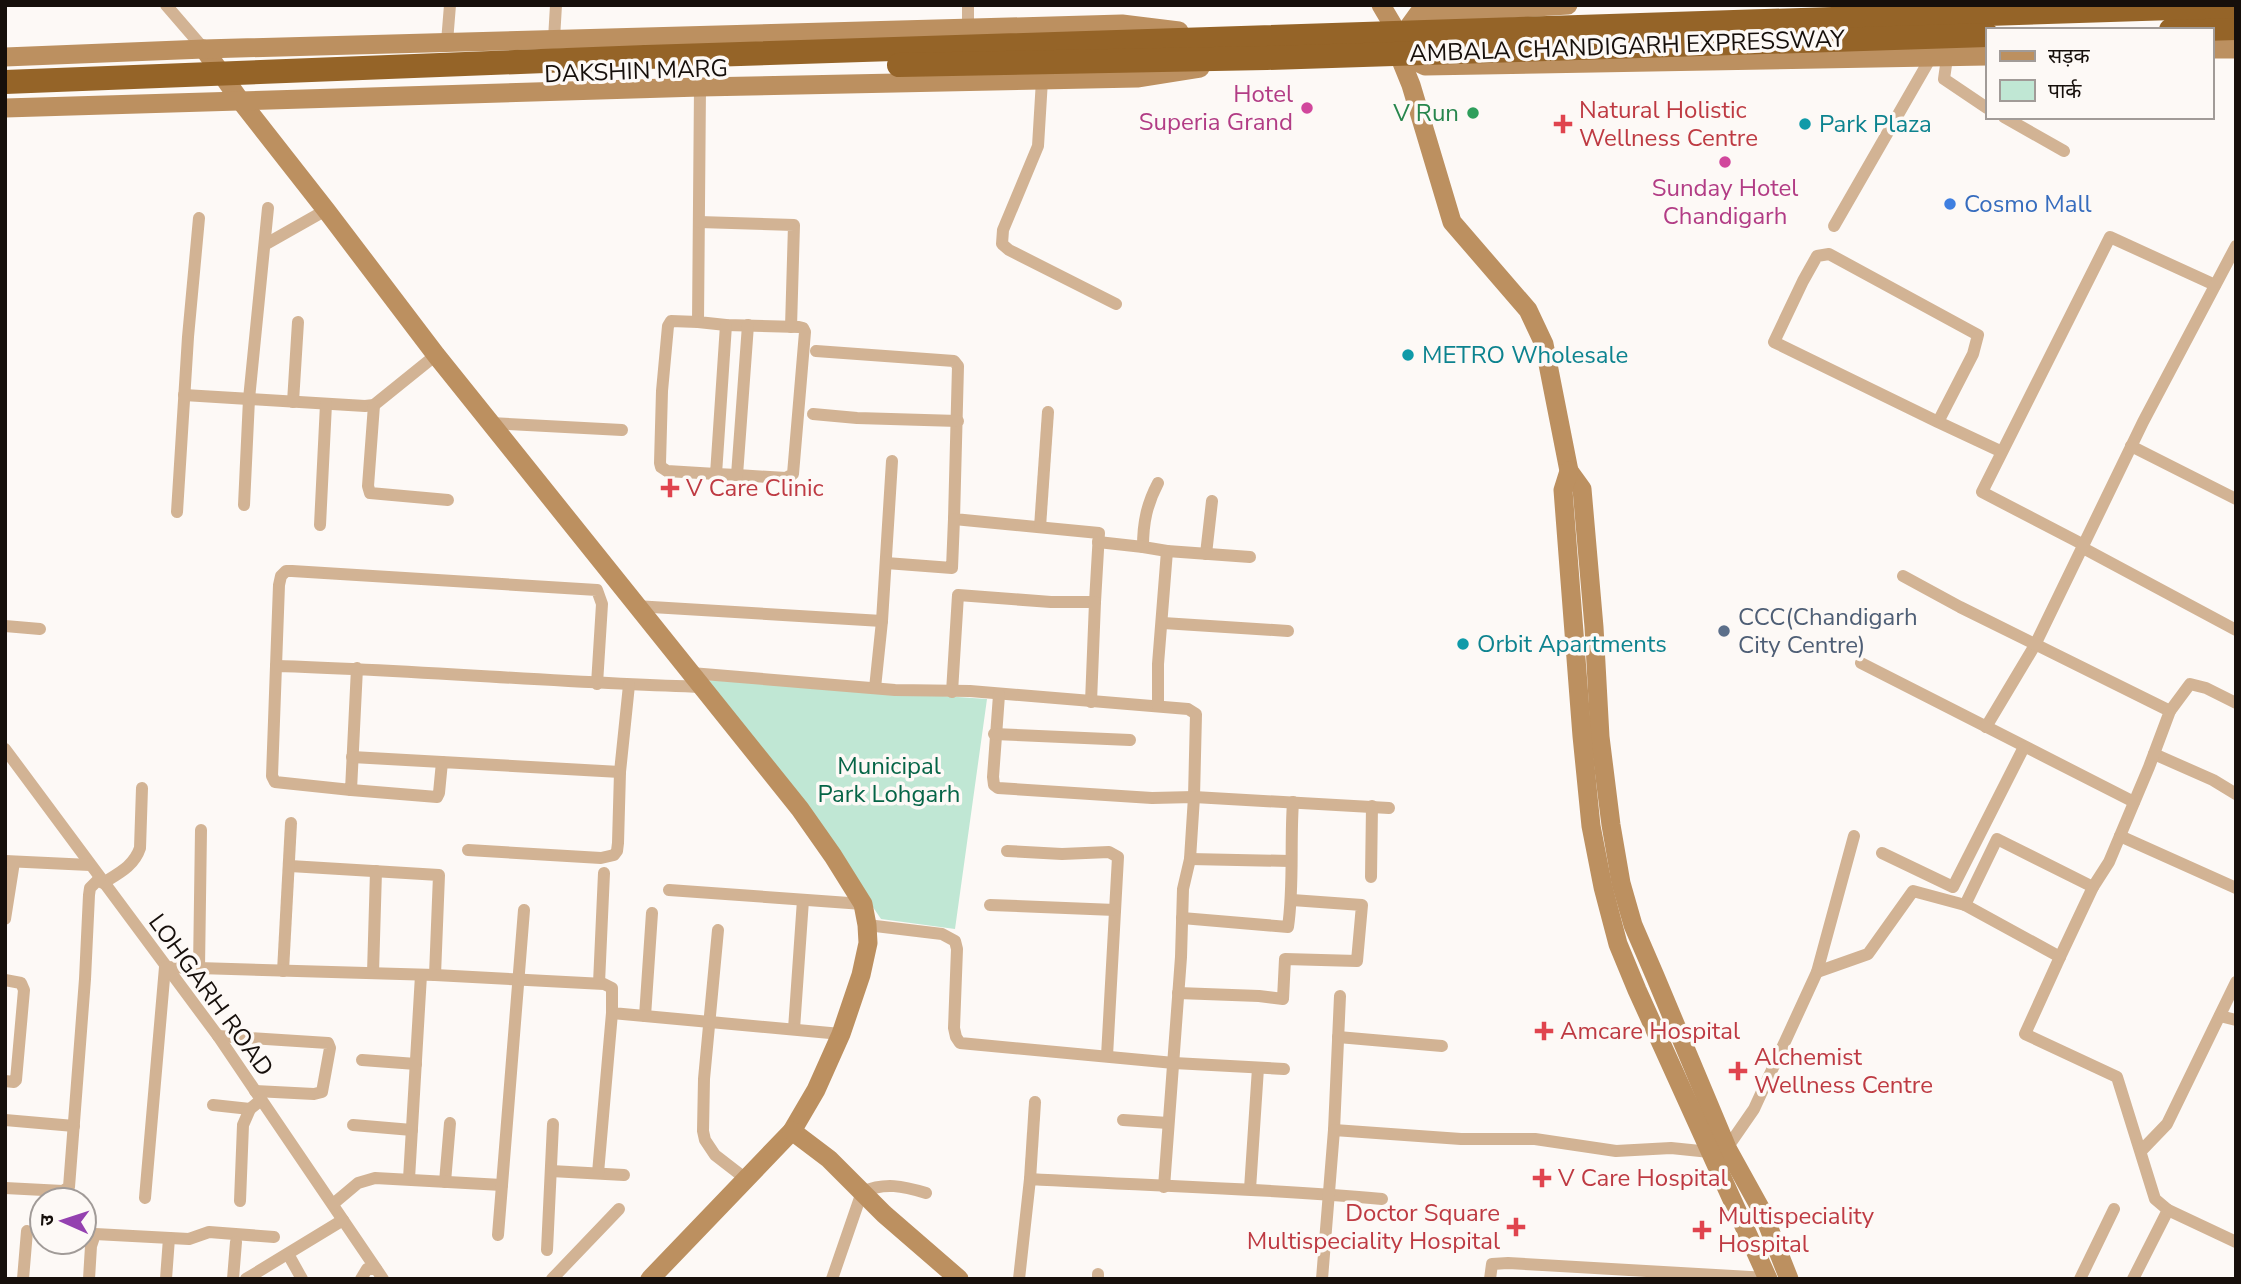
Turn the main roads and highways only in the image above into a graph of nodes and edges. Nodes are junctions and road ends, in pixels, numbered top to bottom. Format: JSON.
{"nodes":[{"id":1,"x":2236,"y":6,"type":"edge"},
{"id":2,"x":2236,"y":28,"type":"edge"},
{"id":3,"x":2213,"y":29,"type":"edge"},
{"id":4,"x":1986,"y":35,"type":"edge"},
{"id":5,"x":1400,"y":39,"type":"junction"},
{"id":6,"x":1266,"y":58,"type":"joint"},
{"id":7,"x":646,"y":63,"type":"junction"},
{"id":8,"x":5,"y":82,"type":"edge"},
{"id":9,"x":5,"y":97,"type":"edge"}],
"edges":[{"from":1,"to":5,"type":"highway","name":"AMBALA CHANDIGARH EXPRESSWAY"},
{"from":2,"to":3,"type":"highway"},
{"from":4,"to":5,"type":"highway","name":"AMBALA CHANDIGARH EXPRESSWAY"},
{"from":5,"to":6,"type":"highway","name":"AMBALA CHANDIGARH EXPRESSWAY"},
{"from":5,"to":7,"type":"highway","name":"AMBALA CHANDIGARH EXPRESSWAY"},
{"from":6,"to":7,"type":"highway","name":"DAKSHIN MARG"},
{"from":7,"to":8,"type":"highway","bridge":true},
{"from":7,"to":9,"type":"highway","name":"DAKSHIN MARG"}]}
